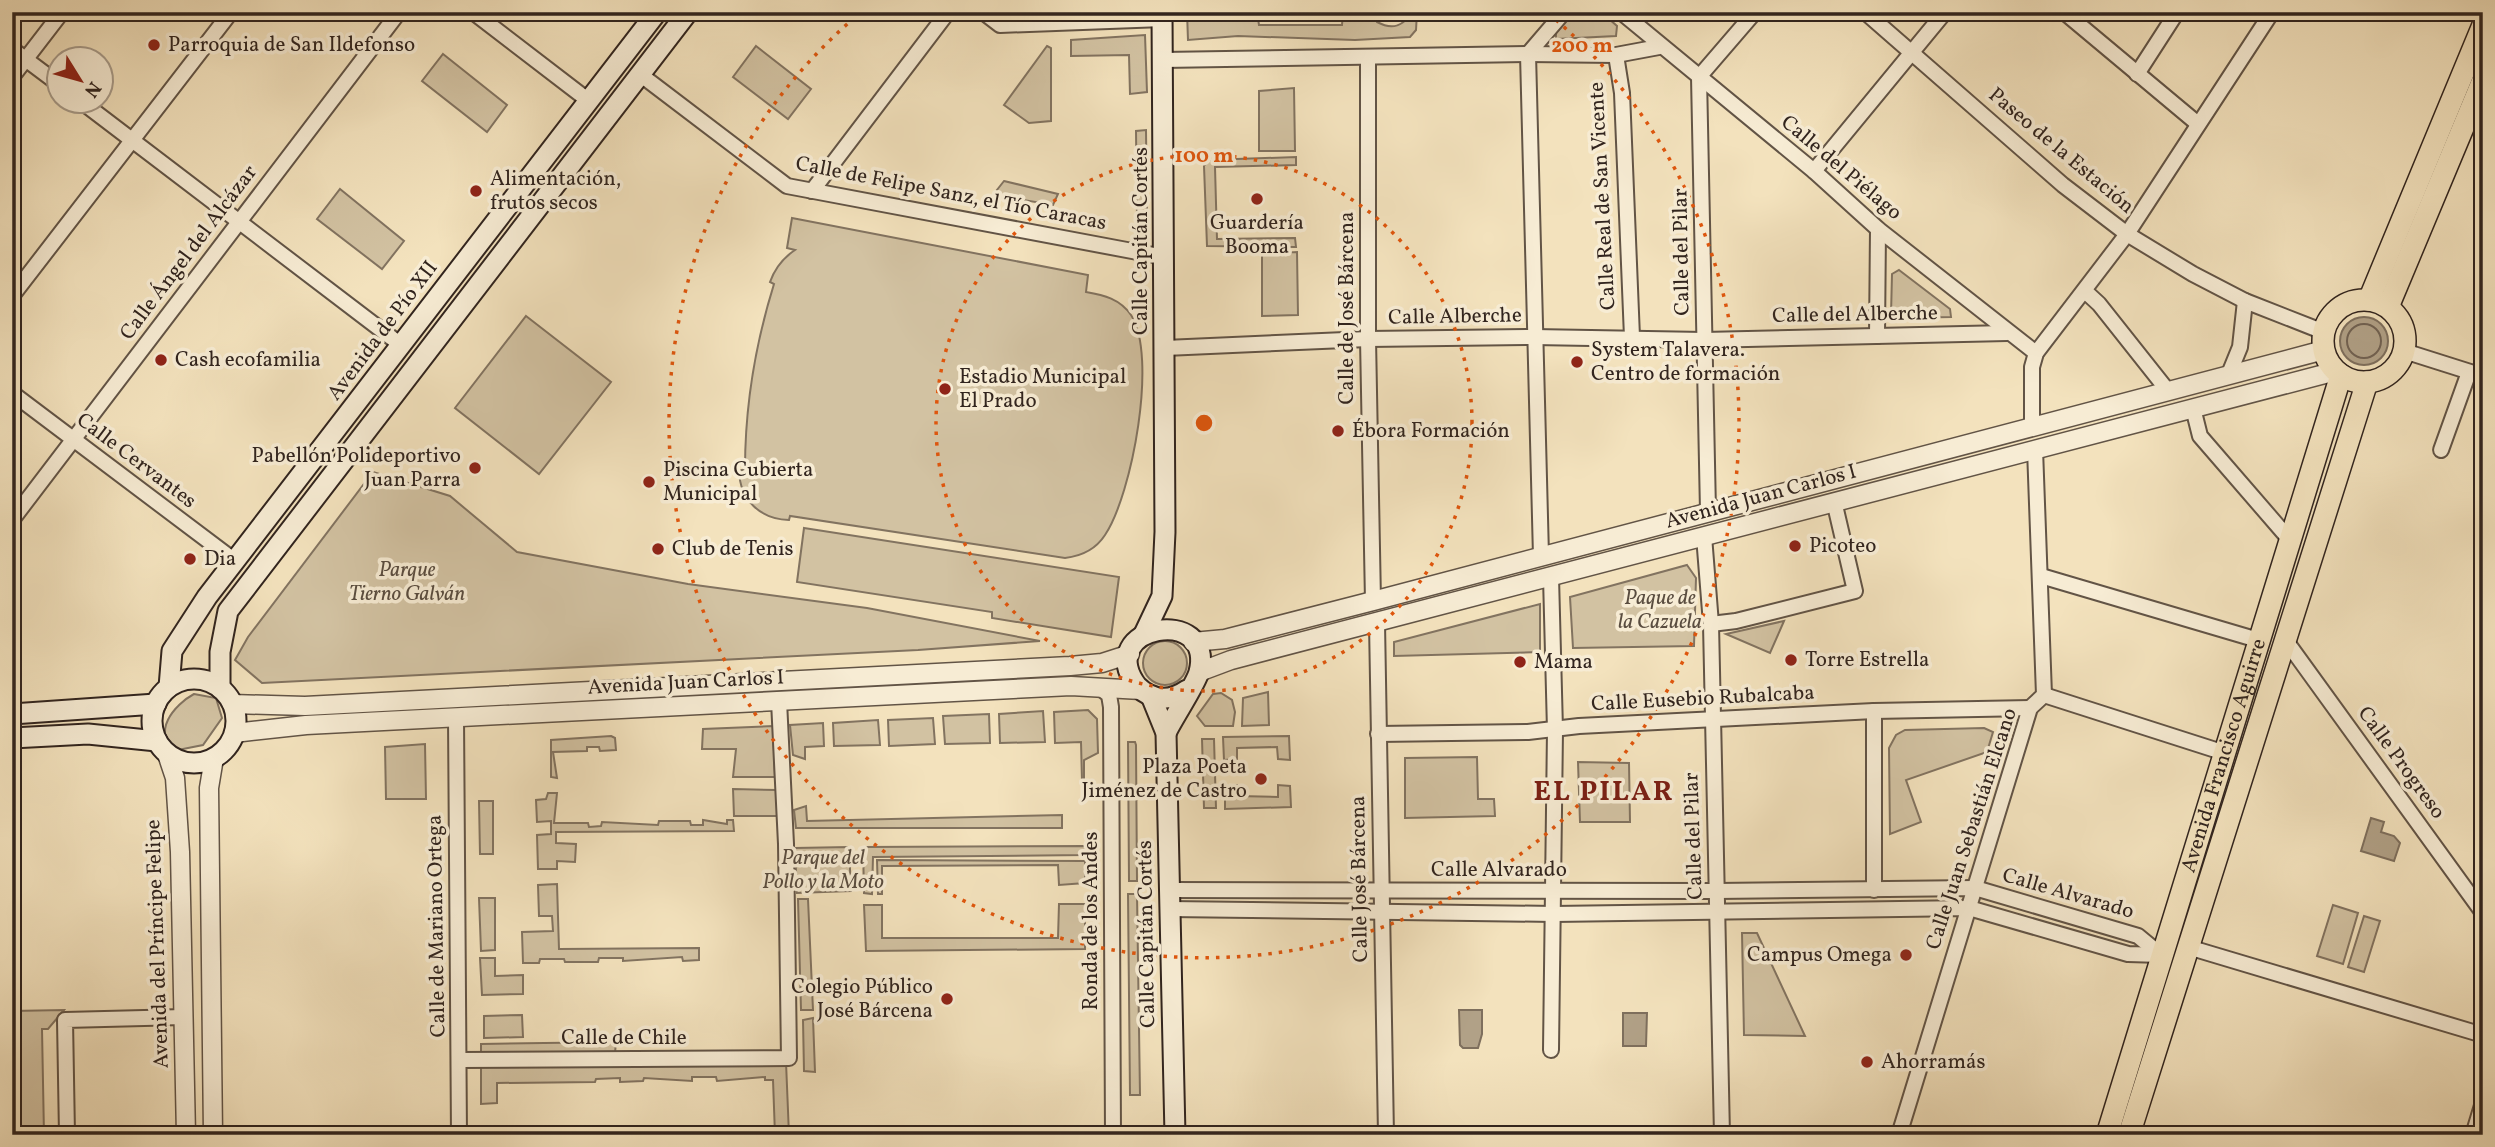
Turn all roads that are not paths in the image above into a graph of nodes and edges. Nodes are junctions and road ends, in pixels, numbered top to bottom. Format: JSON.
{"nodes":[{"id":1,"x":62,"y":12,"type":"edge"},
{"id":2,"x":231,"y":12,"type":"edge"},
{"id":3,"x":399,"y":12,"type":"edge"},
{"id":4,"x":473,"y":12,"type":"edge"},
{"id":5,"x":657,"y":12,"type":"edge"},
{"id":6,"x":688,"y":12,"type":"edge"},
{"id":7,"x":948,"y":12,"type":"edge"},
{"id":8,"x":983,"y":12,"type":"edge"},
{"id":9,"x":1564,"y":12,"type":"edge"},
{"id":10,"x":1621,"y":12,"type":"edge"},
{"id":11,"x":1755,"y":12,"type":"edge"},
{"id":12,"x":1866,"y":12,"type":"edge"},
{"id":13,"x":1945,"y":12,"type":"edge"},
{"id":14,"x":2064,"y":12,"type":"edge"},
{"id":15,"x":2177,"y":12,"type":"edge"},
{"id":16,"x":2272,"y":12,"type":"edge"},
{"id":17,"x":1163,"y":15,"type":"edge"},
{"id":18,"x":1025,"y":18,"type":"edge"},
{"id":19,"x":2483,"y":25,"type":"edge"},
{"id":20,"x":1659,"y":47,"type":"junction"},
{"id":21,"x":12,"y":48,"type":"edge"},
{"id":22,"x":1912,"y":52,"type":"junction"},
{"id":23,"x":1528,"y":54,"type":"junction"},
{"id":24,"x":1616,"y":55,"type":"junction"},
{"id":25,"x":1368,"y":58,"type":"junction"},
{"id":26,"x":26,"y":59,"type":"junction"},
{"id":27,"x":1163,"y":60,"type":"junction"},
{"id":28,"x":46,"y":74,"type":"edge"},
{"id":29,"x":641,"y":75,"type":"junction"},
{"id":30,"x":2137,"y":75,"type":"junction"},
{"id":31,"x":12,"y":77,"type":"edge"},
{"id":32,"x":1699,"y":77,"type":"junction"},
{"id":33,"x":2483,"y":80,"type":"edge"},
{"id":34,"x":589,"y":101,"type":"junction"},
{"id":35,"x":2476,"y":114,"type":"edge"},
{"id":36,"x":100,"y":116,"type":"edge"},
{"id":37,"x":2198,"y":124,"type":"junction"},
{"id":38,"x":133,"y":141,"type":"junction"},
{"id":39,"x":1814,"y":171,"type":"junction"},
{"id":40,"x":812,"y":191,"type":"junction"},
{"id":41,"x":239,"y":222,"type":"junction"},
{"id":42,"x":1878,"y":229,"type":"junction"},
{"id":43,"x":2127,"y":234,"type":"junction"},
{"id":44,"x":1164,"y":257,"type":"junction"},
{"id":45,"x":2085,"y":292,"type":"junction"},
{"id":46,"x":12,"y":296,"type":"edge"},
{"id":47,"x":2245,"y":301,"type":"junction"},
{"id":48,"x":2379,"y":303,"type":"junction"},
{"id":49,"x":2007,"y":333,"type":"junction"},
{"id":50,"x":1877,"y":336,"type":"junction"},
{"id":51,"x":1534,"y":337,"type":"junction"},
{"id":52,"x":1632,"y":337,"type":"junction"},
{"id":53,"x":1368,"y":339,"type":"junction"},
{"id":54,"x":1704,"y":340,"type":"junction"},
{"id":55,"x":2324,"y":341,"type":"junction"},
{"id":56,"x":401,"y":345,"type":"junction"},
{"id":57,"x":1165,"y":348,"type":"junction"},
{"id":58,"x":2404,"y":351,"type":"junction"},
{"id":59,"x":2036,"y":353,"type":"junction"},
{"id":60,"x":2339,"y":373,"type":"junction"},
{"id":61,"x":2229,"y":374,"type":"junction"},
{"id":62,"x":2476,"y":374,"type":"edge"},
{"id":63,"x":2367,"y":382,"type":"junction"},
{"id":64,"x":2168,"y":391,"type":"junction"},
{"id":65,"x":12,"y":393,"type":"edge"},
{"id":66,"x":2193,"y":408,"type":"junction"},
{"id":67,"x":2032,"y":426,"type":"junction"},
{"id":68,"x":74,"y":440,"type":"junction"},
{"id":69,"x":2035,"y":449,"type":"junction"},
{"id":70,"x":2441,"y":450,"type":"dead end"},
{"id":71,"x":1834,"y":502,"type":"junction"},
{"id":72,"x":1708,"y":511,"type":"junction"},
{"id":73,"x":12,"y":520,"type":"edge"},
{"id":74,"x":1704,"y":536,"type":"junction"},
{"id":75,"x":2290,"y":540,"type":"junction"},
{"id":76,"x":1541,"y":555,"type":"junction"},
{"id":77,"x":235,"y":561,"type":"junction"},
{"id":78,"x":2041,"y":576,"type":"junction"},
{"id":79,"x":1551,"y":577,"type":"junction"},
{"id":80,"x":1162,"y":596,"type":"junction"},
{"id":81,"x":1373,"y":601,"type":"junction"},
{"id":82,"x":1377,"y":623,"type":"junction"},
{"id":83,"x":1711,"y":624,"type":"junction"},
{"id":84,"x":1144,"y":634,"type":"junction"},
{"id":85,"x":1186,"y":637,"type":"junction"},
{"id":86,"x":2284,"y":638,"type":"junction"},
{"id":87,"x":2258,"y":640,"type":"junction"},
{"id":88,"x":1130,"y":654,"type":"junction"},
{"id":89,"x":1199,"y":672,"type":"junction"},
{"id":90,"x":169,"y":687,"type":"junction"},
{"id":91,"x":1098,"y":687,"type":"junction"},
{"id":92,"x":1187,"y":690,"type":"junction"},
{"id":93,"x":1139,"y":692,"type":"junction"},
{"id":94,"x":2044,"y":695,"type":"junction"},
{"id":95,"x":226,"y":696,"type":"junction"},
{"id":96,"x":779,"y":701,"type":"junction"},
{"id":97,"x":156,"y":704,"type":"junction"},
{"id":98,"x":1111,"y":707,"type":"junction"},
{"id":99,"x":2030,"y":708,"type":"junction"},
{"id":100,"x":1874,"y":711,"type":"junction"},
{"id":101,"x":12,"y":714,"type":"edge"},
{"id":102,"x":456,"y":717,"type":"junction"},
{"id":103,"x":1712,"y":720,"type":"junction"},
{"id":104,"x":1555,"y":730,"type":"junction"},
{"id":105,"x":234,"y":733,"type":"junction"},
{"id":106,"x":1166,"y":733,"type":"junction"},
{"id":107,"x":1378,"y":734,"type":"junction"},
{"id":108,"x":12,"y":738,"type":"edge"},
{"id":109,"x":162,"y":747,"type":"junction"},
{"id":110,"x":2225,"y":753,"type":"junction"},
{"id":111,"x":214,"y":758,"type":"junction"},
{"id":112,"x":1975,"y":888,"type":"junction"},
{"id":113,"x":1874,"y":890,"type":"junction"},
{"id":114,"x":1381,"y":891,"type":"junction"},
{"id":115,"x":1554,"y":891,"type":"junction"},
{"id":116,"x":1717,"y":891,"type":"junction"},
{"id":117,"x":1169,"y":900,"type":"junction"},
{"id":118,"x":1969,"y":908,"type":"junction"},
{"id":119,"x":1382,"y":912,"type":"junction"},
{"id":120,"x":1718,"y":913,"type":"junction"},
{"id":121,"x":2483,"y":913,"type":"edge"},
{"id":122,"x":1554,"y":914,"type":"junction"},
{"id":123,"x":2188,"y":947,"type":"junction"},
{"id":124,"x":2161,"y":955,"type":"junction"},
{"id":125,"x":184,"y":1017,"type":"junction"},
{"id":126,"x":2483,"y":1035,"type":"edge"},
{"id":127,"x":1551,"y":1050,"type":"dead end"},
{"id":128,"x":460,"y":1060,"type":"junction"},
{"id":129,"x":2483,"y":1102,"type":"edge"},
{"id":130,"x":67,"y":1135,"type":"edge"},
{"id":131,"x":186,"y":1135,"type":"edge"},
{"id":132,"x":213,"y":1135,"type":"edge"},
{"id":133,"x":459,"y":1135,"type":"edge"},
{"id":134,"x":1113,"y":1135,"type":"edge"},
{"id":135,"x":1175,"y":1135,"type":"edge"},
{"id":136,"x":1386,"y":1135,"type":"edge"},
{"id":137,"x":1722,"y":1135,"type":"edge"},
{"id":138,"x":1899,"y":1135,"type":"edge"},
{"id":139,"x":2107,"y":1135,"type":"edge"},
{"id":140,"x":2129,"y":1135,"type":"edge"},
{"id":141,"x":2473,"y":1135,"type":"edge"}],
"edges":[{"from":1,"to":26,"type":"street"},
{"from":2,"to":38,"type":"street"},
{"from":3,"to":41,"type":"street","name":"Calle Ángel del Alcázar"},
{"from":4,"to":34,"type":"street"},
{"from":5,"to":34,"type":"main road","name":"Avenida de Pío XII"},
{"from":6,"to":29,"type":"main road"},
{"from":7,"to":40,"type":"street"},
{"from":8,"to":18,"type":"street"},
{"from":9,"to":23,"type":"street"},
{"from":10,"to":20,"type":"street","name":"Calle del Piélago"},
{"from":11,"to":32,"type":"street"},
{"from":12,"to":22,"type":"street","name":"Paseo de la Estación"},
{"from":13,"to":22,"type":"street"},
{"from":14,"to":30,"type":"street"},
{"from":15,"to":30,"type":"street"},
{"from":16,"to":37,"type":"street"},
{"from":17,"to":18,"type":"street"},
{"from":17,"to":27,"type":"main road","name":"Calle Capitán Cortés"},
{"from":19,"to":48,"type":"main road"},
{"from":20,"to":24,"type":"street","name":"Calle Real de San Vicente"},
{"from":20,"to":32,"type":"street","name":"Calle del Piélago"},
{"from":21,"to":26,"type":"street"},
{"from":22,"to":39,"type":"street"},
{"from":22,"to":43,"type":"street","name":"Paseo de la Estación"},
{"from":23,"to":24,"type":"street"},
{"from":23,"to":25,"type":"street"},
{"from":23,"to":51,"type":"street"},
{"from":24,"to":52,"type":"street","name":"Calle Real de San Vicente"},
{"from":25,"to":27,"type":"street"},
{"from":25,"to":53,"type":"street","name":"Calle de José Bárcena"},
{"from":26,"to":28,"type":"street"},
{"from":26,"to":31,"type":"street"},
{"from":27,"to":44,"type":"main road","name":"Calle Capitán Cortés"},
{"from":29,"to":40,"type":"street","name":"Calle de Felipe Sanz, el Tío Caracas"},
{"from":29,"to":95,"type":"main road"},
{"from":30,"to":37,"type":"street"},
{"from":32,"to":39,"type":"street","name":"Calle del Piélago"},
{"from":32,"to":54,"type":"street","name":"Calle del Pilar"},
{"from":33,"to":35,"type":"main road"},
{"from":34,"to":56,"type":"main road","name":"Avenida de Pío XII"},
{"from":35,"to":48,"type":"main road"},
{"from":36,"to":38,"type":"street"},
{"from":37,"to":43,"type":"street"},
{"from":38,"to":41,"type":"street"},
{"from":38,"to":46,"type":"street"},
{"from":39,"to":42,"type":"street","name":"Calle del Piélago"},
{"from":40,"to":44,"type":"street","name":"Calle de Felipe Sanz, el Tío Caracas"},
{"from":41,"to":56,"type":"street"},
{"from":41,"to":68,"type":"street","name":"Calle Ángel del Alcázar"},
{"from":42,"to":49,"type":"street","name":"Calle del Piélago"},
{"from":42,"to":50,"type":"street"},
{"from":43,"to":45,"type":"street"},
{"from":43,"to":47,"type":"street","name":"Paseo de la Estación"},
{"from":44,"to":57,"type":"main road","name":"Calle Capitán Cortés"},
{"from":45,"to":59,"type":"street"},
{"from":45,"to":64,"type":"street"},
{"from":47,"to":55,"type":"street","name":"Paseo de la Estación"},
{"from":47,"to":61,"type":"street"},
{"from":48,"to":55,"type":"main road"},
{"from":48,"to":58,"type":"main road"},
{"from":49,"to":50,"type":"street","name":"Calle del Alberche"},
{"from":49,"to":59,"type":"street","name":"Calle del Piélago"},
{"from":50,"to":54,"type":"street","name":"Calle del Alberche"},
{"from":51,"to":52,"type":"street","name":"Calle Alberche"},
{"from":51,"to":53,"type":"street","name":"Calle Alberche"},
{"from":51,"to":76,"type":"street"},
{"from":52,"to":54,"type":"street","name":"Calle Alberche"},
{"from":53,"to":57,"type":"street","name":"Calle Alberche"},
{"from":53,"to":81,"type":"street","name":"Calle de José Bárcena"},
{"from":54,"to":72,"type":"street","name":"Calle del Pilar"},
{"from":55,"to":60,"type":"main road"},
{"from":55,"to":61,"type":"street","name":"Avenida Juan Carlos I"},
{"from":56,"to":77,"type":"main road","name":"Avenida de Pío XII"},
{"from":57,"to":80,"type":"main road","name":"Calle Capitán Cortés"},
{"from":58,"to":62,"type":"street"},
{"from":58,"to":63,"type":"main road"},
{"from":59,"to":67,"type":"street"},
{"from":60,"to":63,"type":"main road"},
{"from":60,"to":66,"type":"street","name":"Avenida Juan Carlos I"},
{"from":60,"to":75,"type":"main road","name":"Avenida Francisco Aguirre"},
{"from":61,"to":64,"type":"street","name":"Avenida Juan Carlos I"},
{"from":62,"to":70,"type":"street"},
{"from":63,"to":86,"type":"main road","name":"Avenida Francisco Aguirre"},
{"from":64,"to":67,"type":"street","name":"Avenida Juan Carlos I"},
{"from":65,"to":68,"type":"street","name":"Calle Cervantes"},
{"from":66,"to":69,"type":"street","name":"Avenida Juan Carlos I"},
{"from":66,"to":75,"type":"street"},
{"from":67,"to":72,"type":"street","name":"Avenida Juan Carlos I"},
{"from":68,"to":73,"type":"street","name":"Calle Ángel del Alcázar"},
{"from":68,"to":77,"type":"street","name":"Calle Cervantes"},
{"from":69,"to":71,"type":"street","name":"Avenida Juan Carlos I"},
{"from":69,"to":78,"type":"street","name":"Calle Juan Sebastián Elcano"},
{"from":71,"to":74,"type":"street","name":"Avenida Juan Carlos I"},
{"from":71,"to":83,"type":"street"},
{"from":72,"to":76,"type":"street","name":"Avenida Juan Carlos I"},
{"from":74,"to":79,"type":"street","name":"Avenida Juan Carlos I"},
{"from":74,"to":83,"type":"street","name":"Calle del Pilar"},
{"from":75,"to":87,"type":"main road","name":"Avenida Francisco Aguirre"},
{"from":76,"to":81,"type":"street","name":"Avenida Juan Carlos I"},
{"from":77,"to":90,"type":"main road","name":"Avenida de Pío XII"},
{"from":78,"to":87,"type":"street"},
{"from":78,"to":94,"type":"street","name":"Calle Juan Sebastián Elcano"},
{"from":79,"to":82,"type":"street","name":"Avenida Juan Carlos I"},
{"from":79,"to":104,"type":"street"},
{"from":80,"to":84,"type":"main road","name":"Calle Capitán Cortés"},
{"from":80,"to":85,"type":"main road","name":"Calle Capitán Cortés"},
{"from":81,"to":85,"type":"street","name":"Avenida Juan Carlos I"},
{"from":82,"to":89,"type":"street","name":"Avenida Juan Carlos I"},
{"from":82,"to":107,"type":"street","name":"Calle José Bárcena"},
{"from":83,"to":103,"type":"street","name":"Calle del Pilar"},
{"from":84,"to":85,"type":"main road"},
{"from":84,"to":88,"type":"main road","name":"Calle Capitán Cortés"},
{"from":85,"to":89,"type":"main road","name":"Calle Capitán Cortés"},
{"from":86,"to":121,"type":"street","name":"Calle Progreso"},
{"from":86,"to":123,"type":"main road","name":"Avenida Francisco Aguirre"},
{"from":87,"to":110,"type":"main road","name":"Avenida Francisco Aguirre"},
{"from":88,"to":93,"type":"main road","name":"Calle Capitán Cortés"},
{"from":88,"to":95,"type":"street","name":"Avenida Juan Carlos I"},
{"from":89,"to":92,"type":"main road","name":"Calle Capitán Cortés"},
{"from":90,"to":95,"type":"main road"},
{"from":90,"to":97,"type":"main road"},
{"from":91,"to":93,"type":"street","name":"Avenida Juan Carlos I"},
{"from":91,"to":96,"type":"street","name":"Avenida Juan Carlos I"},
{"from":91,"to":98,"type":"street"},
{"from":92,"to":93,"type":"main road"},
{"from":92,"to":106,"type":"main road","name":"Calle Capitán Cortés"},
{"from":93,"to":98,"type":"street"},
{"from":93,"to":106,"type":"main road","name":"Calle Capitán Cortés"},
{"from":94,"to":99,"type":"street","name":"Calle Juan Sebastián Elcano"},
{"from":94,"to":110,"type":"street"},
{"from":95,"to":105,"type":"main road"},
{"from":96,"to":102,"type":"street","name":"Avenida Juan Carlos I"},
{"from":96,"to":128,"type":"street","name":"Calle de Chile"},
{"from":97,"to":101,"type":"main road"},
{"from":97,"to":109,"type":"main road"},
{"from":98,"to":134,"type":"street","name":"Ronda de los Andes"},
{"from":99,"to":100,"type":"street","name":"Calle Eusebio Rubalcaba"},
{"from":99,"to":112,"type":"street","name":"Calle Juan Sebastián Elcano"},
{"from":100,"to":103,"type":"street","name":"Calle Eusebio Rubalcaba"},
{"from":100,"to":113,"type":"street"},
{"from":102,"to":105,"type":"street","name":"Avenida Juan Carlos I"},
{"from":102,"to":128,"type":"street","name":"Calle de Mariano Ortega"},
{"from":103,"to":104,"type":"street","name":"Calle Eusebio Rubalcaba"},
{"from":103,"to":116,"type":"street","name":"Calle del Pilar"},
{"from":104,"to":107,"type":"street","name":"Calle Eusebio Rubalcaba"},
{"from":104,"to":115,"type":"street"},
{"from":105,"to":111,"type":"main road"},
{"from":106,"to":117,"type":"main road","name":"Calle Capitán Cortés"},
{"from":107,"to":114,"type":"street","name":"Calle José Bárcena"},
{"from":108,"to":109,"type":"main road"},
{"from":109,"to":111,"type":"main road"},
{"from":109,"to":125,"type":"street","name":"Avenida del Príncipe Felipe"},
{"from":110,"to":124,"type":"main road","name":"Avenida Francisco Aguirre"},
{"from":111,"to":132,"type":"street"},
{"from":112,"to":113,"type":"street","name":"Calle Alvarado"},
{"from":112,"to":118,"type":"street","name":"Calle Juan Sebastián Elcano"},
{"from":112,"to":124,"type":"street","name":"Calle Alvarado"},
{"from":113,"to":116,"type":"street","name":"Calle Alvarado"},
{"from":114,"to":115,"type":"street","name":"Calle Alvarado"},
{"from":114,"to":117,"type":"street","name":"Calle Alvarado"},
{"from":114,"to":119,"type":"street","name":"Calle José Bárcena"},
{"from":115,"to":116,"type":"street","name":"Calle Alvarado"},
{"from":115,"to":122,"type":"street"},
{"from":116,"to":120,"type":"street","name":"Calle del Pilar"},
{"from":117,"to":119,"type":"street","name":"Calle Alvarado"},
{"from":117,"to":135,"type":"main road","name":"Calle Capitán Cortés"},
{"from":118,"to":120,"type":"street","name":"Calle Alvarado"},
{"from":118,"to":124,"type":"street","name":"Calle Alvarado"},
{"from":118,"to":138,"type":"street","name":"Calle Juan Sebastián Elcano"},
{"from":119,"to":122,"type":"street","name":"Calle Alvarado"},
{"from":119,"to":136,"type":"street","name":"Calle José Bárcena"},
{"from":120,"to":122,"type":"street","name":"Calle Alvarado"},
{"from":120,"to":137,"type":"street","name":"Calle del Pilar"},
{"from":122,"to":127,"type":"street"},
{"from":123,"to":126,"type":"street"},
{"from":123,"to":140,"type":"main road","name":"Avenida Francisco Aguirre"},
{"from":124,"to":139,"type":"main road","name":"Avenida Francisco Aguirre"},
{"from":125,"to":130,"type":"street"},
{"from":125,"to":131,"type":"street","name":"Avenida del Príncipe Felipe"},
{"from":128,"to":133,"type":"street","name":"Calle de Mariano Ortega"},
{"from":129,"to":141,"type":"street"}]}
